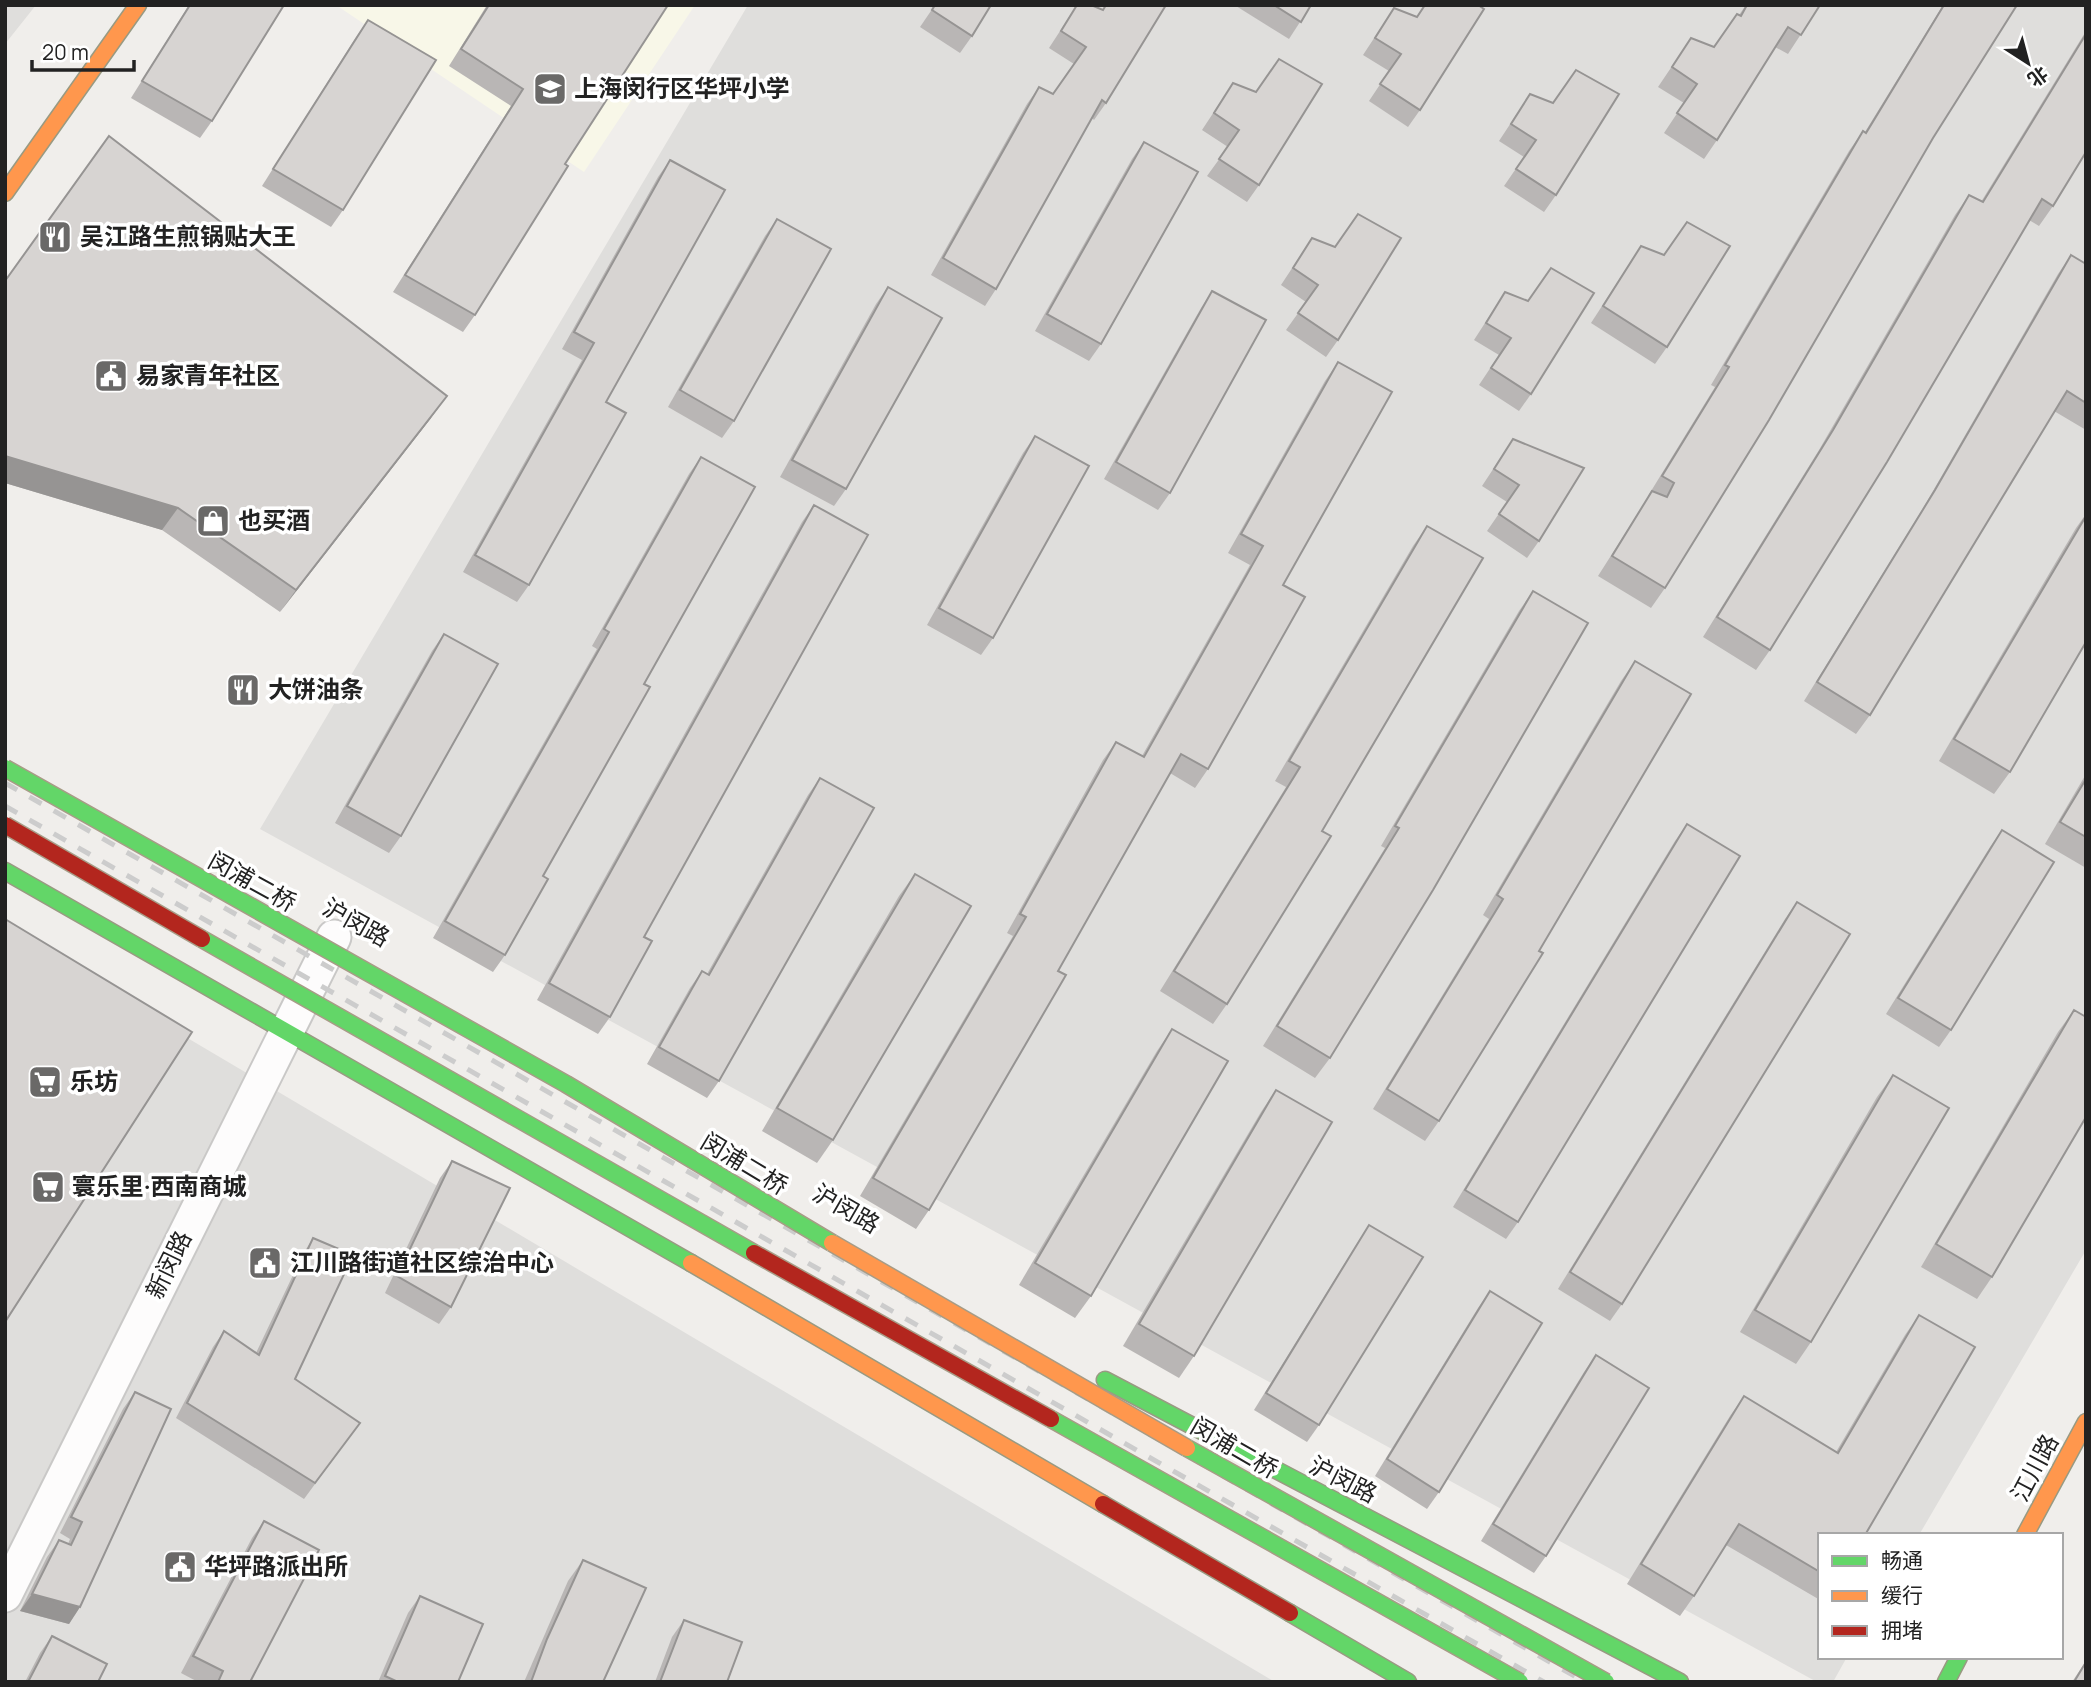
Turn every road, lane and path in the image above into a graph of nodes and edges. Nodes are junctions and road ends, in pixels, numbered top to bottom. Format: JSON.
{"nodes":[{"id":1,"x":138,"y":5,"type":"edge"},
{"id":2,"x":5,"y":193,"type":"edge"},
{"id":3,"x":29,"y":762,"type":"dead end"},
{"id":4,"x":5,"y":768,"type":"edge"},
{"id":5,"x":5,"y":825,"type":"edge"},
{"id":6,"x":5,"y":871,"type":"edge"},
{"id":7,"x":334,"y":937,"type":"junction"},
{"id":8,"x":286,"y":1030,"type":"junction"},
{"id":9,"x":1064,"y":1358,"type":"dead end"},
{"id":10,"x":1089,"y":1371,"type":"dead end"},
{"id":11,"x":2086,"y":1422,"type":"edge"},
{"id":12,"x":2026,"y":1533,"type":"edge"},
{"id":13,"x":5,"y":1595,"type":"edge"},
{"id":14,"x":1958,"y":1659,"type":"edge"},
{"id":15,"x":1408,"y":1682,"type":"edge"},
{"id":16,"x":1520,"y":1682,"type":"edge"},
{"id":17,"x":1606,"y":1682,"type":"edge"},
{"id":18,"x":1680,"y":1682,"type":"edge"},
{"id":19,"x":1946,"y":1682,"type":"edge"}],
"edges":[{"from":1,"to":2,"type":"main road"},
{"from":3,"to":7,"type":"main road","name":"沪闵路"},
{"from":4,"to":17,"type":"main road","name":"闵浦二桥","bridge":true},
{"from":5,"to":16,"type":"main road","bridge":true},
{"from":6,"to":8,"type":"main road"},
{"from":7,"to":8,"type":"street","name":"新闵路"},
{"from":7,"to":9,"type":"main road","name":"沪闵路"},
{"from":8,"to":13,"type":"street","name":"新闵路"},
{"from":8,"to":15,"type":"main road"},
{"from":10,"to":18,"type":"main road","name":"沪闵路"},
{"from":11,"to":12,"type":"main road","name":"江川路"},
{"from":14,"to":19,"type":"main road"}]}
